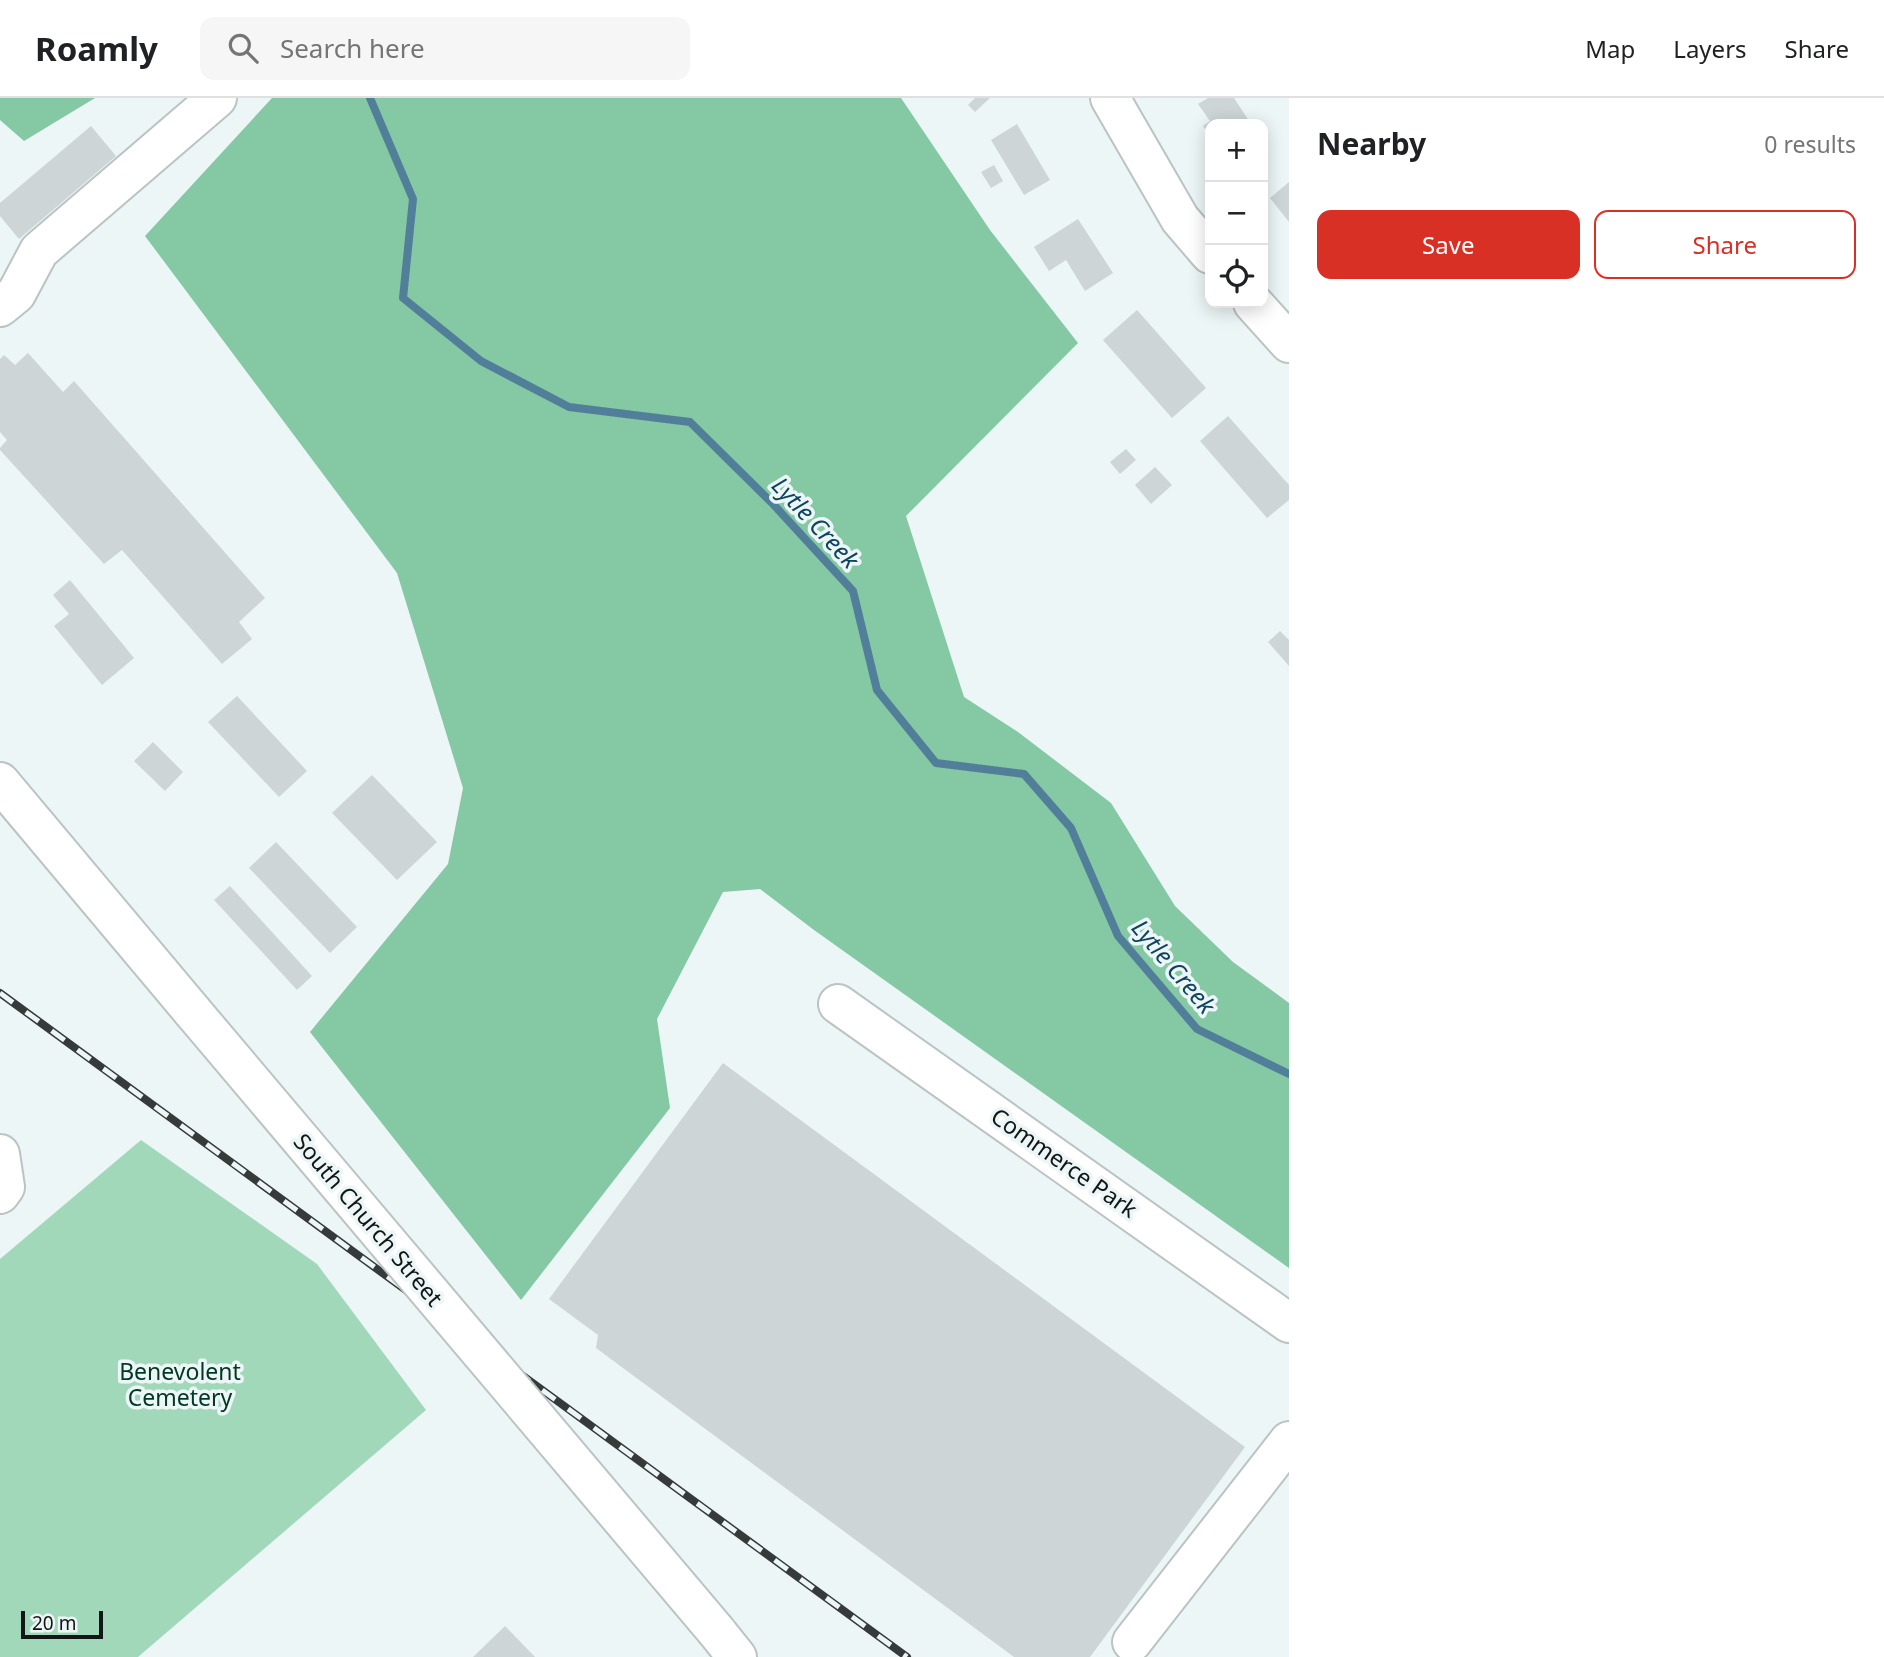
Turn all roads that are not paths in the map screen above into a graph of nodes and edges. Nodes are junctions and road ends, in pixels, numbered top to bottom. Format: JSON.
{"nodes":[{"id":1,"x":217,"y":98,"type":"edge"},
{"id":2,"x":1110,"y":98,"type":"edge"},
{"id":3,"x":1205,"y":248,"type":"edge"},
{"id":4,"x":0,"y":307,"type":"edge"},
{"id":5,"x":1258,"y":308,"type":"edge"},
{"id":6,"x":1289,"y":343,"type":"edge"},
{"id":7,"x":0,"y":782,"type":"edge"},
{"id":8,"x":838,"y":1003,"type":"dead end"},
{"id":9,"x":0,"y":1154,"type":"edge"},
{"id":10,"x":0,"y":1194,"type":"edge"},
{"id":11,"x":1289,"y":1323,"type":"edge"},
{"id":12,"x":1289,"y":1441,"type":"edge"},
{"id":13,"x":1132,"y":1642,"type":"dead end"},
{"id":14,"x":727,"y":1645,"type":"edge"}],
"edges":[{"from":1,"to":4,"type":"main road"},
{"from":2,"to":3,"type":"main road"},
{"from":5,"to":6,"type":"main road"},
{"from":7,"to":14,"type":"main road","name":"South Church Street","bridge":true},
{"from":8,"to":11,"type":"main road","name":"Commerce Park"},
{"from":9,"to":10,"type":"main road"},
{"from":12,"to":13,"type":"main road"}]}
